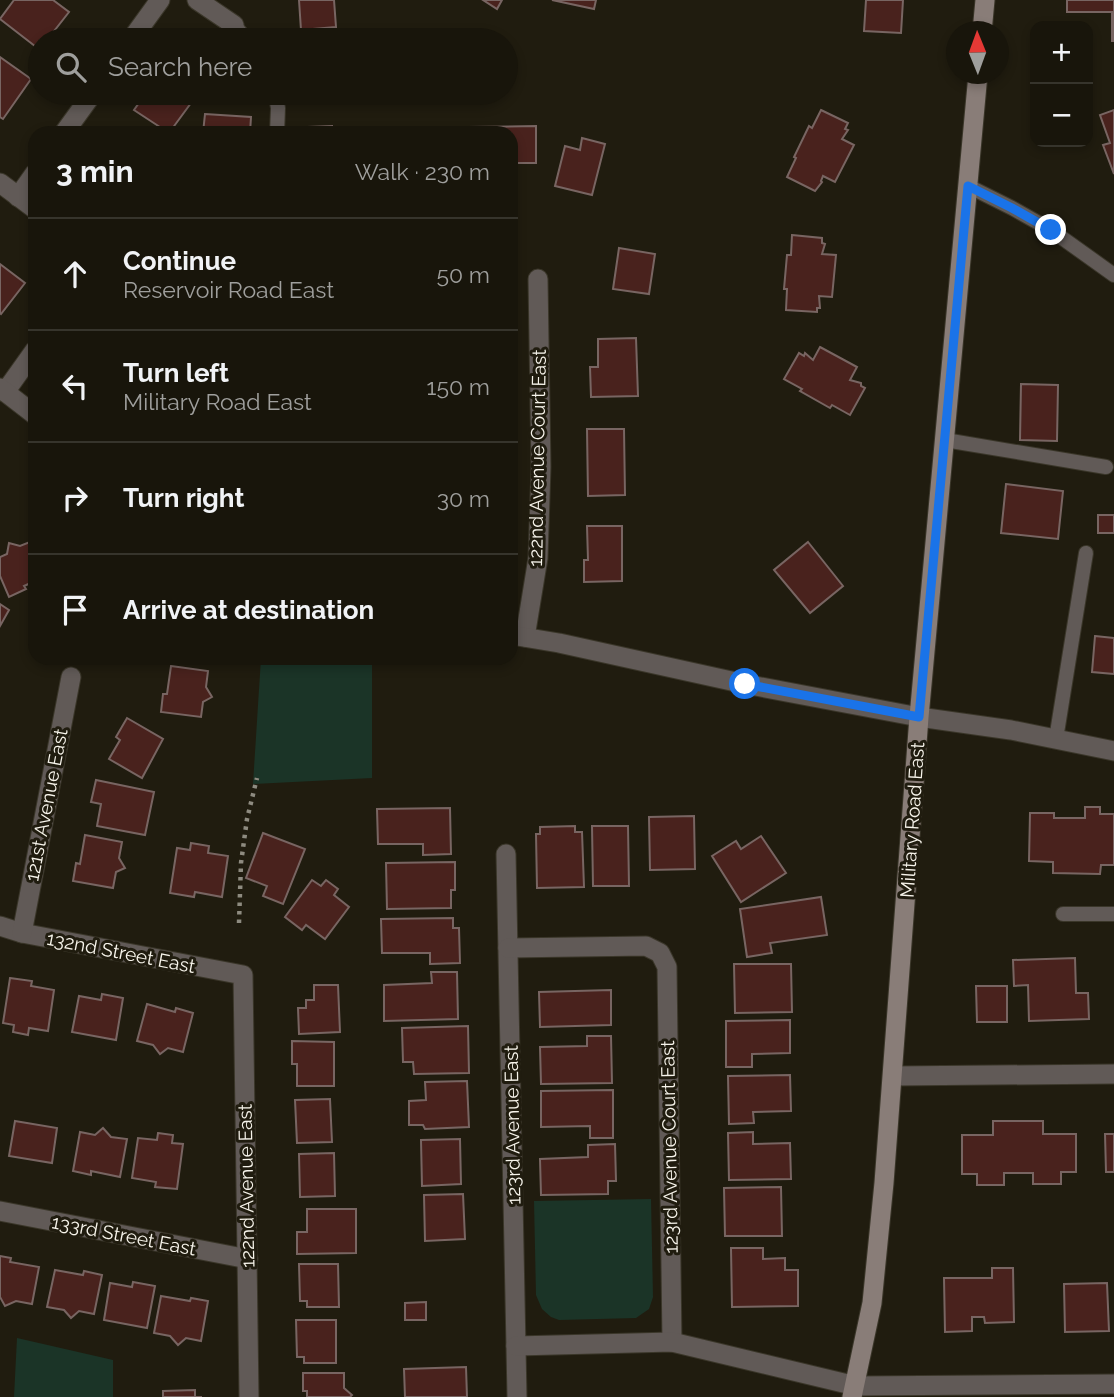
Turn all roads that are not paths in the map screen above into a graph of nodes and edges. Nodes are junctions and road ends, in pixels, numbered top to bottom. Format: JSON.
{"nodes":[{"id":1,"x":160,"y":0,"type":"edge"},
{"id":2,"x":197,"y":0,"type":"edge"},
{"id":3,"x":985,"y":0,"type":"edge"},
{"id":4,"x":983,"y":21,"type":"edge"},
{"id":5,"x":234,"y":25,"type":"joint"},
{"id":6,"x":140,"y":28,"type":"edge"},
{"id":7,"x":237,"y":28,"type":"edge"},
{"id":8,"x":977,"y":84,"type":"edge"},
{"id":9,"x":84,"y":105,"type":"edge"},
{"id":10,"x":277,"y":105,"type":"edge"},
{"id":11,"x":69,"y":126,"type":"edge"},
{"id":12,"x":277,"y":126,"type":"edge"},
{"id":13,"x":0,"y":183,"type":"edge"},
{"id":14,"x":28,"y":183,"type":"edge"},
{"id":15,"x":968,"y":186,"type":"junction"},
{"id":16,"x":18,"y":197,"type":"junction"},
{"id":17,"x":28,"y":204,"type":"edge"},
{"id":18,"x":1114,"y":275,"type":"edge"},
{"id":19,"x":538,"y":279,"type":"dead end"},
{"id":20,"x":28,"y":359,"type":"edge"},
{"id":21,"x":3,"y":390,"type":"edge"},
{"id":22,"x":28,"y":410,"type":"edge"},
{"id":23,"x":945,"y":440,"type":"junction"},
{"id":24,"x":1106,"y":467,"type":"dead end"},
{"id":25,"x":1086,"y":553,"type":"dead end"},
{"id":26,"x":518,"y":636,"type":"edge"},
{"id":27,"x":71,"y":677,"type":"dead end"},
{"id":28,"x":919,"y":717,"type":"junction"},
{"id":29,"x":1056,"y":739,"type":"junction"},
{"id":30,"x":1114,"y":751,"type":"edge"},
{"id":31,"x":506,"y":853,"type":"dead end"},
{"id":32,"x":1063,"y":914,"type":"dead end"},
{"id":33,"x":1114,"y":914,"type":"edge"},
{"id":34,"x":0,"y":926,"type":"edge"},
{"id":35,"x":22,"y":933,"type":"junction"},
{"id":36,"x":508,"y":948,"type":"junction"},
{"id":37,"x":243,"y":975,"type":"joint"},
{"id":38,"x":1114,"y":1074,"type":"edge"},
{"id":39,"x":893,"y":1076,"type":"junction"},
{"id":40,"x":0,"y":1211,"type":"edge"},
{"id":41,"x":248,"y":1259,"type":"junction"},
{"id":42,"x":672,"y":1342,"type":"junction"},
{"id":43,"x":516,"y":1346,"type":"junction"},
{"id":44,"x":1114,"y":1384,"type":"edge"},
{"id":45,"x":854,"y":1392,"type":"edge"},
{"id":46,"x":249,"y":1397,"type":"edge"},
{"id":47,"x":517,"y":1397,"type":"edge"}],
"edges":[{"from":1,"to":6,"type":"street"},
{"from":2,"to":5,"type":"street"},
{"from":3,"to":4,"type":"main road"},
{"from":5,"to":7,"type":"lane"},
{"from":8,"to":15,"type":"main road","name":"Military Road East"},
{"from":9,"to":11,"type":"street"},
{"from":10,"to":12,"type":"lane"},
{"from":13,"to":16,"type":"street"},
{"from":14,"to":16,"type":"street"},
{"from":15,"to":18,"type":"lane"},
{"from":15,"to":23,"type":"main road","name":"Military Road East"},
{"from":16,"to":17,"type":"street"},
{"from":19,"to":26,"type":"street","name":"122nd Avenue Court East"},
{"from":20,"to":21,"type":"street"},
{"from":21,"to":22,"type":"street"},
{"from":23,"to":24,"type":"lane"},
{"from":23,"to":28,"type":"main road","name":"Military Road East"},
{"from":25,"to":29,"type":"lane"},
{"from":26,"to":28,"type":"street"},
{"from":27,"to":35,"type":"street","name":"121st Avenue East"},
{"from":28,"to":29,"type":"street"},
{"from":28,"to":39,"type":"main road","name":"Military Road East"},
{"from":29,"to":30,"type":"street"},
{"from":31,"to":36,"type":"street","name":"123rd Avenue East"},
{"from":32,"to":33,"type":"lane"},
{"from":34,"to":35,"type":"street","name":"132nd Street East"},
{"from":35,"to":37,"type":"street","name":"132nd Street East"},
{"from":36,"to":42,"type":"street","name":"123rd Avenue Court East"},
{"from":36,"to":43,"type":"street","name":"123rd Avenue East"},
{"from":37,"to":41,"type":"street","name":"122nd Avenue East"},
{"from":38,"to":39,"type":"street"},
{"from":39,"to":45,"type":"main road","name":"Military Road East"},
{"from":40,"to":41,"type":"street","name":"133rd Street East"},
{"from":41,"to":46,"type":"street","name":"122nd Avenue East"},
{"from":42,"to":43,"type":"street"},
{"from":42,"to":45,"type":"street"},
{"from":43,"to":47,"type":"street","name":"123rd Avenue East"},
{"from":44,"to":45,"type":"street"}]}
